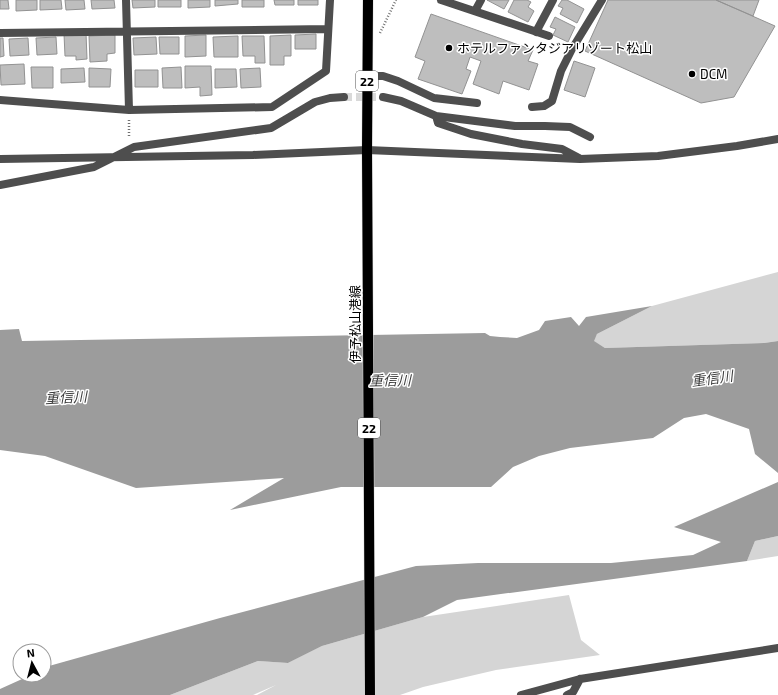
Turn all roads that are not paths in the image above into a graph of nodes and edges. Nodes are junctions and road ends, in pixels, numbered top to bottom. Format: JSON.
{"nodes":[{"id":1,"x":126,"y":0,"type":"edge"},
{"id":2,"x":330,"y":0,"type":"edge"},
{"id":3,"x":368,"y":0,"type":"edge"},
{"id":4,"x":441,"y":0,"type":"edge"},
{"id":5,"x":481,"y":0,"type":"edge"},
{"id":6,"x":553,"y":0,"type":"edge"},
{"id":7,"x":602,"y":0,"type":"edge"},
{"id":8,"x":475,"y":11,"type":"junction"},
{"id":9,"x":328,"y":29,"type":"junction"},
{"id":10,"x":127,"y":30,"type":"junction"},
{"id":11,"x":0,"y":32,"type":"edge"},
{"id":12,"x":536,"y":32,"type":"junction"},
{"id":13,"x":549,"y":36,"type":"dead end"},
{"id":14,"x":367,"y":76,"type":"junction"},
{"id":15,"x":344,"y":97,"type":"tunnel mouth"},
{"id":16,"x":383,"y":97,"type":"tunnel mouth"},
{"id":17,"x":0,"y":100,"type":"edge"},
{"id":18,"x":477,"y":103,"type":"dead end"},
{"id":19,"x":532,"y":106,"type":"dead end"},
{"id":20,"x":128,"y":110,"type":"junction"},
{"id":21,"x":436,"y":116,"type":"junction"},
{"id":22,"x":590,"y":137,"type":"dead end"},
{"id":23,"x":778,"y":139,"type":"edge"},
{"id":24,"x":367,"y":150,"type":"junction"},
{"id":25,"x":113,"y":158,"type":"junction"},
{"id":26,"x":0,"y":159,"type":"edge"},
{"id":27,"x":580,"y":159,"type":"junction"},
{"id":28,"x":0,"y":185,"type":"edge"},
{"id":29,"x":778,"y":648,"type":"edge"},
{"id":30,"x":580,"y":679,"type":"junction"},
{"id":31,"x":370,"y":695,"type":"edge"},
{"id":32,"x":521,"y":695,"type":"edge"},
{"id":33,"x":567,"y":695,"type":"edge"}],
"edges":[{"from":1,"to":10,"type":"street"},
{"from":2,"to":9,"type":"street"},
{"from":3,"to":14,"type":"main road","name":"伊予松山港線","number":"22"},
{"from":4,"to":8,"type":"street"},
{"from":5,"to":8,"type":"street"},
{"from":6,"to":12,"type":"street"},
{"from":7,"to":19,"type":"street"},
{"from":8,"to":12,"type":"street"},
{"from":9,"to":10,"type":"street"},
{"from":9,"to":20,"type":"street"},
{"from":10,"to":11,"type":"street"},
{"from":10,"to":20,"type":"street"},
{"from":12,"to":13,"type":"street"},
{"from":14,"to":18,"type":"street"},
{"from":14,"to":24,"type":"main road","name":"伊予松山港線","number":"22"},
{"from":15,"to":25,"type":"street"},
{"from":16,"to":21,"type":"street"},
{"from":17,"to":20,"type":"street"},
{"from":21,"to":22,"type":"street"},
{"from":21,"to":27,"type":"street"},
{"from":23,"to":27,"type":"street"},
{"from":24,"to":25,"type":"street"},
{"from":24,"to":27,"type":"street"},
{"from":24,"to":31,"type":"main road","name":"伊予松山港線","number":"22"},
{"from":25,"to":26,"type":"street"},
{"from":25,"to":28,"type":"street"},
{"from":29,"to":30,"type":"street"},
{"from":30,"to":32,"type":"street"},
{"from":30,"to":33,"type":"street"}]}
